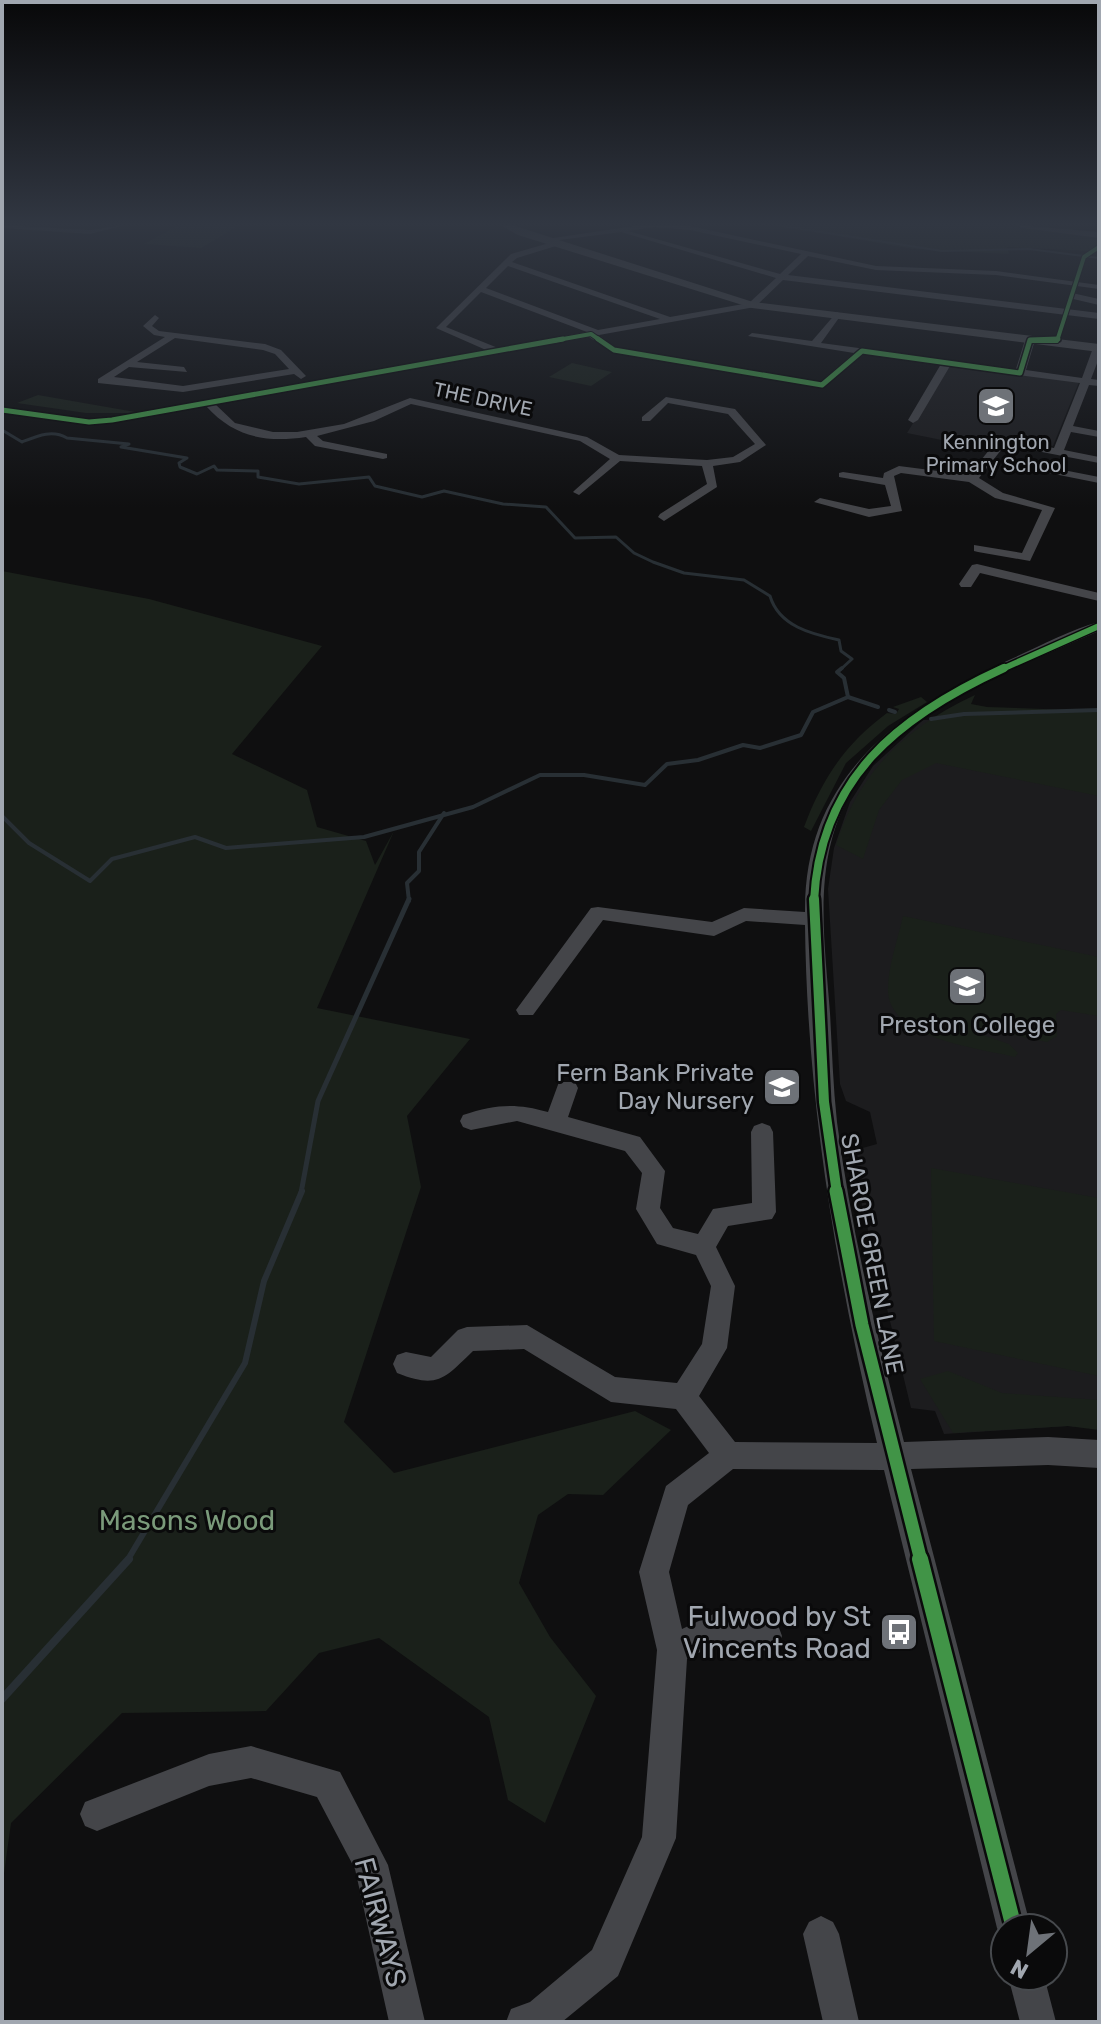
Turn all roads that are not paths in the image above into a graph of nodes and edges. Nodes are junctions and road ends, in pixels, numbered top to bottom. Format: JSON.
{"nodes":[{"id":1,"x":154,"y":319,"type":"edge"},
{"id":2,"x":449,"y":319,"type":"edge"},
{"id":3,"x":557,"y":319,"type":"edge"},
{"id":4,"x":673,"y":319,"type":"edge"},
{"id":5,"x":834,"y":319,"type":"edge"},
{"id":6,"x":871,"y":319,"type":"edge"},
{"id":7,"x":670,"y":320,"type":"joint"},
{"id":8,"x":594,"y":334,"type":"junction"},
{"id":9,"x":172,"y":336,"type":"junction"},
{"id":10,"x":752,"y":336,"type":"dead end"},
{"id":11,"x":1030,"y":340,"type":"junction"},
{"id":12,"x":814,"y":345,"type":"junction"},
{"id":13,"x":1099,"y":348,"type":"edge"},
{"id":14,"x":497,"y":351,"type":"junction"},
{"id":15,"x":862,"y":351,"type":"junction"},
{"id":16,"x":947,"y":363,"type":"junction"},
{"id":17,"x":127,"y":364,"type":"junction"},
{"id":18,"x":184,"y":370,"type":"dead end"},
{"id":19,"x":296,"y":371,"type":"junction"},
{"id":20,"x":1020,"y":373,"type":"junction"},
{"id":21,"x":1094,"y":382,"type":"edge"},
{"id":22,"x":309,"y":385,"type":"junction"},
{"id":23,"x":209,"y":404,"type":"junction"},
{"id":24,"x":2,"y":410,"type":"edge"},
{"id":25,"x":646,"y":419,"type":"dead end"},
{"id":26,"x":913,"y":420,"type":"dead end"},
{"id":27,"x":1068,"y":428,"type":"junction"},
{"id":28,"x":309,"y":434,"type":"junction"},
{"id":29,"x":1099,"y":434,"type":"edge"},
{"id":30,"x":1058,"y":452,"type":"junction"},
{"id":31,"x":383,"y":456,"type":"dead end"},
{"id":32,"x":617,"y":458,"type":"junction"},
{"id":33,"x":1099,"y":460,"type":"edge"},
{"id":34,"x":707,"y":463,"type":"junction"},
{"id":35,"x":1048,"y":470,"type":"dead end"},
{"id":36,"x":843,"y":475,"type":"dead end"},
{"id":37,"x":972,"y":479,"type":"junction"},
{"id":38,"x":1099,"y":480,"type":"edge"},
{"id":39,"x":890,"y":482,"type":"junction"},
{"id":40,"x":579,"y":492,"type":"dead end"},
{"id":41,"x":820,"y":502,"type":"dead end"},
{"id":42,"x":664,"y":517,"type":"dead end"},
{"id":43,"x":978,"y":548,"type":"dead end"},
{"id":44,"x":966,"y":584,"type":"dead end"},
{"id":45,"x":1099,"y":597,"type":"edge"},
{"id":46,"x":1099,"y":626,"type":"edge"},
{"id":47,"x":814,"y":919,"type":"junction"},
{"id":48,"x":526,"y":1010,"type":"dead end"},
{"id":49,"x":567,"y":1088,"type":"dead end"},
{"id":50,"x":471,"y":1121,"type":"dead end"},
{"id":51,"x":555,"y":1123,"type":"junction"},
{"id":52,"x":762,"y":1132,"type":"dead end"},
{"id":53,"x":704,"y":1246,"type":"junction"},
{"id":54,"x":406,"y":1364,"type":"dead end"},
{"id":55,"x":683,"y":1397,"type":"junction"},
{"id":56,"x":1099,"y":1454,"type":"edge"},
{"id":57,"x":728,"y":1455,"type":"junction"},
{"id":58,"x":893,"y":1456,"type":"junction"},
{"id":59,"x":767,"y":1636,"type":"dead end"},
{"id":60,"x":672,"y":1650,"type":"junction"},
{"id":61,"x":97,"y":1814,"type":"dead end"},
{"id":62,"x":1010,"y":1912,"type":"edge"},
{"id":63,"x":821,"y":1934,"type":"dead end"},
{"id":64,"x":1030,"y":1992,"type":"edge"},
{"id":65,"x":534,"y":2021,"type":"edge"},
{"id":66,"x":407,"y":2022,"type":"edge"},
{"id":67,"x":841,"y":2022,"type":"edge"},
{"id":68,"x":1038,"y":2022,"type":"edge"}],
"edges":[{"from":1,"to":9,"type":"street"},
{"from":2,"to":14,"type":"street"},
{"from":3,"to":8,"type":"street"},
{"from":4,"to":7,"type":"street"},
{"from":5,"to":12,"type":"street"},
{"from":6,"to":11,"type":"main road"},
{"from":7,"to":8,"type":"street"},
{"from":8,"to":14,"type":"street"},
{"from":8,"to":15,"type":"street"},
{"from":9,"to":17,"type":"street"},
{"from":9,"to":19,"type":"street"},
{"from":10,"to":12,"type":"street"},
{"from":11,"to":13,"type":"main road"},
{"from":11,"to":20,"type":"street"},
{"from":12,"to":15,"type":"street"},
{"from":13,"to":21,"type":"street"},
{"from":14,"to":22,"type":"street"},
{"from":15,"to":16,"type":"street"},
{"from":16,"to":20,"type":"street"},
{"from":16,"to":26,"type":"street"},
{"from":17,"to":18,"type":"street"},
{"from":17,"to":19,"type":"street"},
{"from":19,"to":22,"type":"street"},
{"from":20,"to":21,"type":"street"},
{"from":21,"to":27,"type":"street"},
{"from":22,"to":23,"type":"street"},
{"from":23,"to":24,"type":"street"},
{"from":23,"to":28,"type":"street","name":"THE DRIVE"},
{"from":25,"to":34,"type":"street","name":"THE DRIVE"},
{"from":27,"to":29,"type":"street"},
{"from":27,"to":30,"type":"street"},
{"from":28,"to":31,"type":"street"},
{"from":28,"to":32,"type":"street","name":"THE DRIVE"},
{"from":30,"to":33,"type":"street"},
{"from":30,"to":37,"type":"street"},
{"from":32,"to":34,"type":"street","name":"THE DRIVE"},
{"from":32,"to":40,"type":"street"},
{"from":34,"to":42,"type":"street"},
{"from":35,"to":38,"type":"street"},
{"from":36,"to":39,"type":"street"},
{"from":37,"to":39,"type":"street"},
{"from":37,"to":43,"type":"street"},
{"from":39,"to":41,"type":"street"},
{"from":44,"to":45,"type":"street"},
{"from":46,"to":47,"type":"street","name":"SHAROE GREEN LANE"},
{"from":47,"to":48,"type":"street"},
{"from":47,"to":58,"type":"street","name":"SHAROE GREEN LANE"},
{"from":49,"to":51,"type":"street"},
{"from":50,"to":51,"type":"street"},
{"from":51,"to":53,"type":"street"},
{"from":52,"to":53,"type":"street"},
{"from":53,"to":55,"type":"street"},
{"from":54,"to":55,"type":"street"},
{"from":55,"to":57,"type":"street"},
{"from":56,"to":58,"type":"street"},
{"from":57,"to":58,"type":"street"},
{"from":57,"to":60,"type":"street"},
{"from":58,"to":62,"type":"street","name":"SHAROE GREEN LANE"},
{"from":59,"to":60,"type":"street"},
{"from":60,"to":65,"type":"street"},
{"from":61,"to":66,"type":"street","name":"FAIRWAYS"},
{"from":63,"to":67,"type":"street"},
{"from":64,"to":68,"type":"street"}]}
